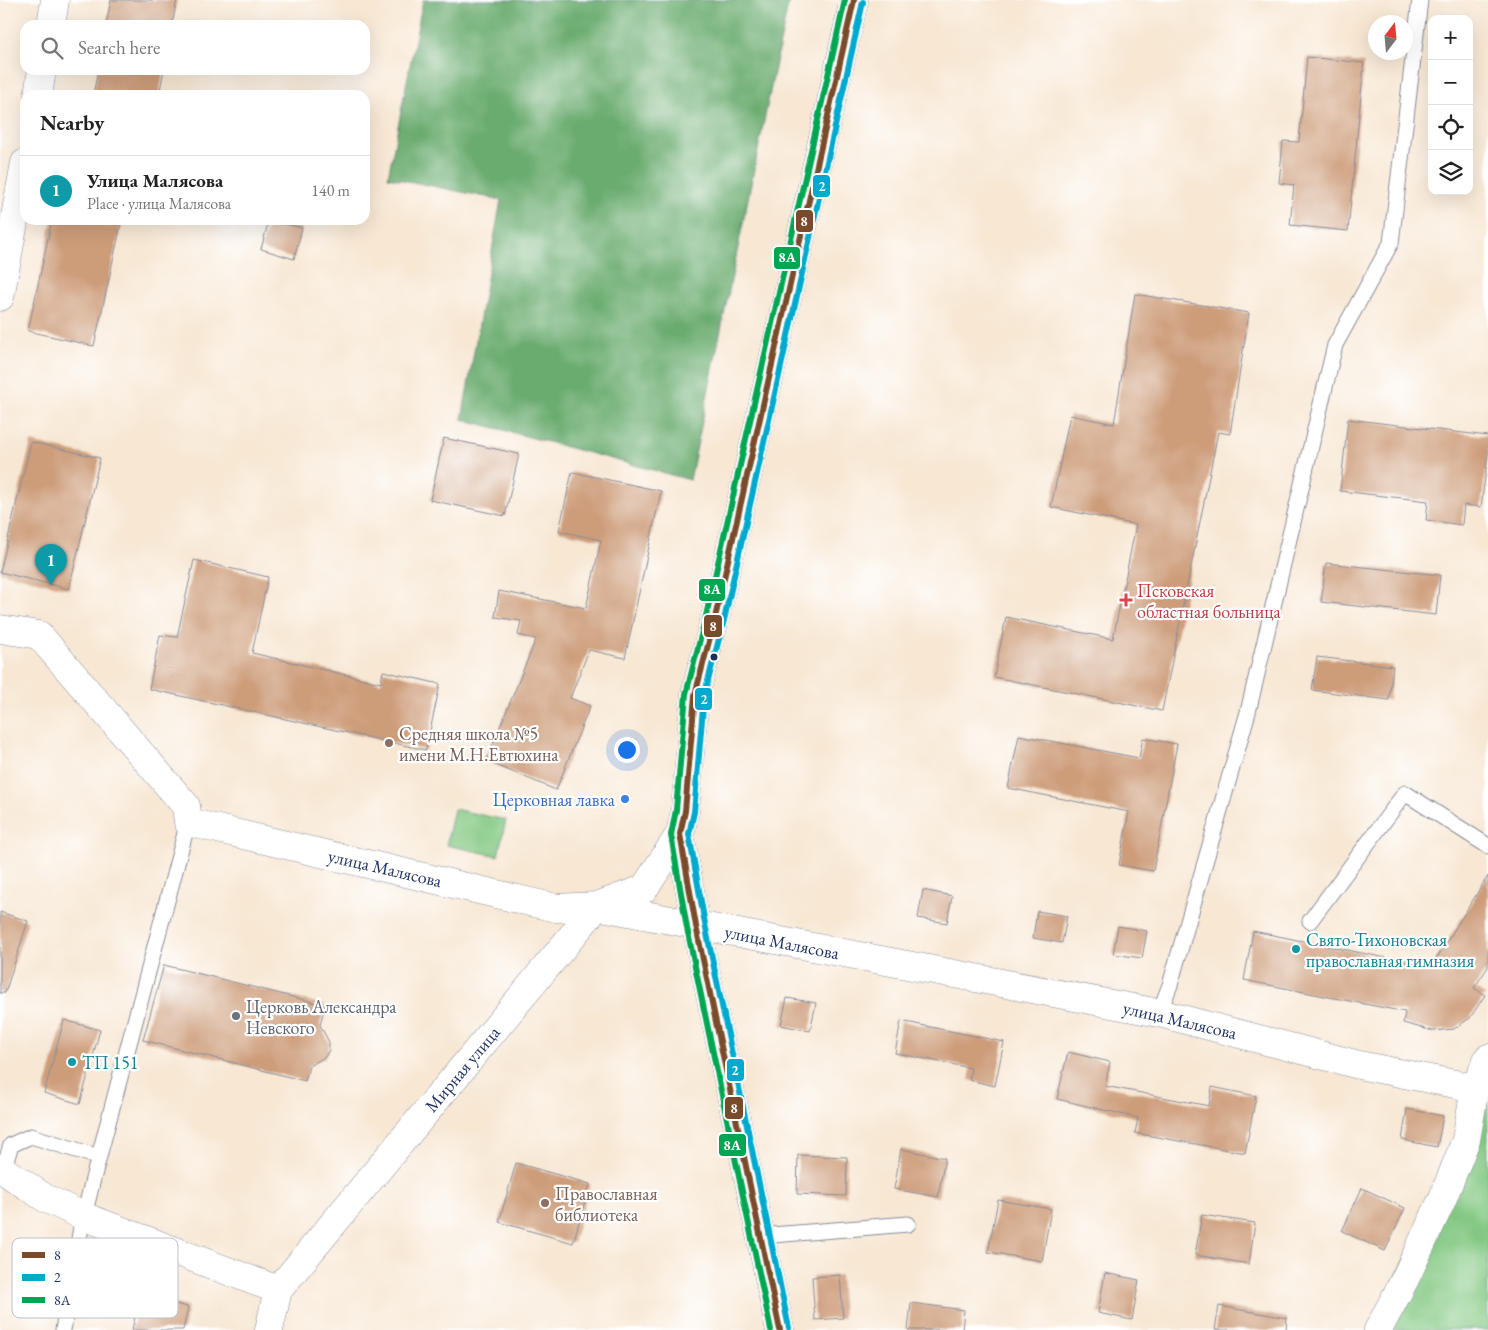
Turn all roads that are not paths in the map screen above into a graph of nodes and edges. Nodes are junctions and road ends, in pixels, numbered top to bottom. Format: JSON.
{"nodes":[{"id":1,"x":55,"y":0,"type":"edge"},
{"id":2,"x":854,"y":0,"type":"edge"},
{"id":3,"x":1420,"y":0,"type":"edge"},
{"id":4,"x":52,"y":20,"type":"edge"},
{"id":5,"x":41,"y":75,"type":"edge"},
{"id":6,"x":39,"y":90,"type":"edge"},
{"id":7,"x":20,"y":190,"type":"edge"},
{"id":8,"x":0,"y":297,"type":"edge"},
{"id":9,"x":0,"y":629,"type":"edge"},
{"id":10,"x":188,"y":822,"type":"junction"},
{"id":11,"x":680,"y":834,"type":"junction"},
{"id":12,"x":1488,"y":846,"type":"edge"},
{"id":13,"x":597,"y":906,"type":"junction"},
{"id":14,"x":1310,"y":921,"type":"dead end"},
{"id":15,"x":696,"y":926,"type":"junction"},
{"id":16,"x":1159,"y":1013,"type":"junction"},
{"id":17,"x":1488,"y":1058,"type":"edge"},
{"id":18,"x":1482,"y":1094,"type":"edge"},
{"id":19,"x":99,"y":1156,"type":"junction"},
{"id":20,"x":1,"y":1169,"type":"edge"},
{"id":21,"x":83,"y":1216,"type":"junction"},
{"id":22,"x":908,"y":1224,"type":"dead end"},
{"id":23,"x":760,"y":1236,"type":"junction"},
{"id":24,"x":79,"y":1238,"type":"edge"},
{"id":25,"x":141,"y":1238,"type":"edge"},
{"id":26,"x":178,"y":1252,"type":"edge"},
{"id":27,"x":278,"y":1290,"type":"junction"},
{"id":28,"x":269,"y":1330,"type":"edge"},
{"id":29,"x":780,"y":1330,"type":"edge"},
{"id":30,"x":1378,"y":1330,"type":"edge"}],
"edges":[{"from":1,"to":4,"type":"street"},
{"from":2,"to":11,"type":"street"},
{"from":3,"to":16,"type":"lane"},
{"from":5,"to":6,"type":"street"},
{"from":7,"to":8,"type":"street"},
{"from":9,"to":10,"type":"street"},
{"from":10,"to":13,"type":"street","name":"улица Малясова"},
{"from":10,"to":19,"type":"lane"},
{"from":11,"to":13,"type":"street"},
{"from":11,"to":15,"type":"street"},
{"from":12,"to":14,"type":"lane"},
{"from":13,"to":15,"type":"street","name":"улица Малясова"},
{"from":13,"to":27,"type":"street","name":"Мирная улица"},
{"from":15,"to":16,"type":"street","name":"улица Малясова"},
{"from":15,"to":23,"type":"street"},
{"from":16,"to":18,"type":"street","name":"улица Малясова"},
{"from":17,"to":18,"type":"street"},
{"from":18,"to":30,"type":"street"},
{"from":19,"to":20,"type":"lane"},
{"from":19,"to":21,"type":"lane"},
{"from":20,"to":21,"type":"street"},
{"from":21,"to":24,"type":"lane"},
{"from":21,"to":25,"type":"street"},
{"from":22,"to":23,"type":"lane"},
{"from":23,"to":29,"type":"street"},
{"from":26,"to":27,"type":"street"},
{"from":27,"to":28,"type":"street","name":"Мирная улица"}]}
